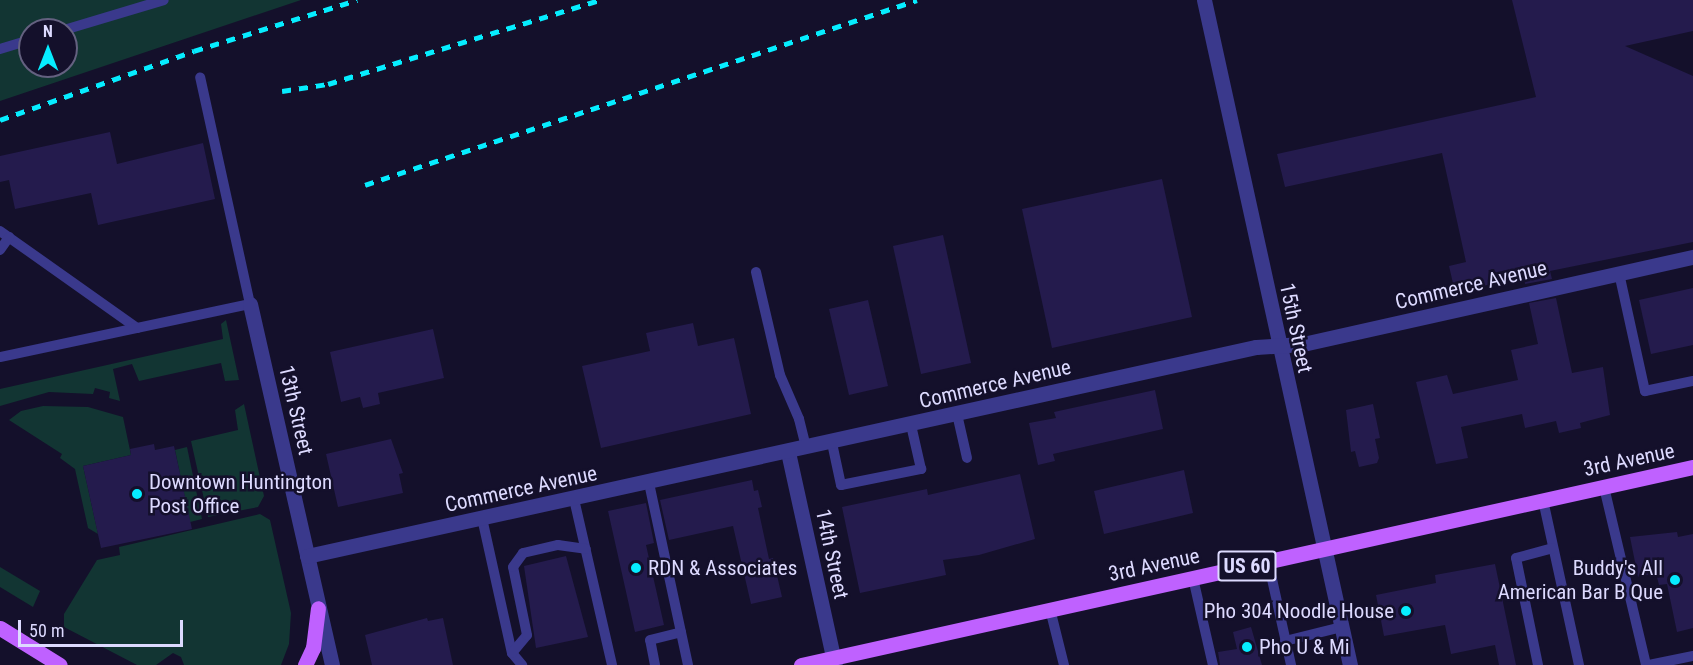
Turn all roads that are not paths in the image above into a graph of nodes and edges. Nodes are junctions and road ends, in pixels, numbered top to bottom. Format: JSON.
{"nodes":[{"id":1,"x":164,"y":0,"type":"edge"},
{"id":2,"x":1204,"y":0,"type":"edge"},
{"id":3,"x":78,"y":26,"type":"edge"},
{"id":4,"x":18,"y":44,"type":"edge"},
{"id":5,"x":0,"y":49,"type":"edge"},
{"id":6,"x":200,"y":77,"type":"dead end"},
{"id":7,"x":5,"y":234,"type":"edge"},
{"id":8,"x":0,"y":250,"type":"edge"},
{"id":9,"x":1693,"y":257,"type":"edge"},
{"id":10,"x":756,"y":272,"type":"dead end"},
{"id":11,"x":1619,"y":273,"type":"junction"},
{"id":12,"x":250,"y":304,"type":"junction"},
{"id":13,"x":137,"y":328,"type":"junction"},
{"id":14,"x":1278,"y":346,"type":"junction"},
{"id":15,"x":0,"y":357,"type":"edge"},
{"id":16,"x":1693,"y":381,"type":"edge"},
{"id":17,"x":957,"y":414,"type":"junction"},
{"id":18,"x":911,"y":425,"type":"junction"},
{"id":19,"x":832,"y":442,"type":"junction"},
{"id":20,"x":806,"y":448,"type":"junction"},
{"id":21,"x":788,"y":452,"type":"junction"},
{"id":22,"x":967,"y":458,"type":"dead end"},
{"id":23,"x":1693,"y":467,"type":"edge"},
{"id":24,"x":649,"y":483,"type":"junction"},
{"id":25,"x":1604,"y":487,"type":"junction"},
{"id":26,"x":574,"y":499,"type":"junction"},
{"id":27,"x":1543,"y":500,"type":"junction"},
{"id":28,"x":482,"y":518,"type":"junction"},
{"id":29,"x":1553,"y":548,"type":"junction"},
{"id":30,"x":586,"y":549,"type":"junction"},
{"id":31,"x":1324,"y":549,"type":"junction"},
{"id":32,"x":307,"y":556,"type":"junction"},
{"id":33,"x":1268,"y":561,"type":"junction"},
{"id":34,"x":1193,"y":578,"type":"junction"},
{"id":35,"x":318,"y":608,"type":"junction"},
{"id":36,"x":1050,"y":609,"type":"junction"},
{"id":37,"x":1342,"y":627,"type":"junction"},
{"id":38,"x":0,"y":628,"type":"edge"},
{"id":39,"x":681,"y":632,"type":"junction"},
{"id":40,"x":1285,"y":641,"type":"junction"},
{"id":41,"x":512,"y":654,"type":"junction"},
{"id":42,"x":1693,"y":656,"type":"edge"},
{"id":43,"x":835,"y":661,"type":"edge"},
{"id":44,"x":60,"y":665,"type":"edge"},
{"id":45,"x":305,"y":665,"type":"edge"},
{"id":46,"x":332,"y":665,"type":"edge"},
{"id":47,"x":522,"y":665,"type":"edge"},
{"id":48,"x":612,"y":665,"type":"edge"},
{"id":49,"x":655,"y":665,"type":"edge"},
{"id":50,"x":688,"y":665,"type":"edge"},
{"id":51,"x":801,"y":665,"type":"edge"},
{"id":52,"x":1064,"y":665,"type":"edge"},
{"id":53,"x":1213,"y":665,"type":"edge"},
{"id":54,"x":1291,"y":665,"type":"edge"},
{"id":55,"x":1350,"y":665,"type":"edge"},
{"id":56,"x":1538,"y":665,"type":"edge"},
{"id":57,"x":1579,"y":665,"type":"edge"},
{"id":58,"x":1648,"y":665,"type":"edge"}],
"edges":[{"from":1,"to":3,"type":"lane"},
{"from":2,"to":14,"type":"street","name":"15th Street"},
{"from":4,"to":5,"type":"lane"},
{"from":6,"to":12,"type":"lane"},
{"from":7,"to":8,"type":"lane"},
{"from":7,"to":13,"type":"lane"},
{"from":9,"to":11,"type":"street","name":"Commerce Avenue"},
{"from":10,"to":20,"type":"lane"},
{"from":11,"to":14,"type":"street","name":"Commerce Avenue"},
{"from":11,"to":16,"type":"lane"},
{"from":12,"to":13,"type":"lane"},
{"from":12,"to":32,"type":"street","name":"13th Street"},
{"from":13,"to":15,"type":"lane"},
{"from":14,"to":17,"type":"street","name":"Commerce Avenue"},
{"from":14,"to":31,"type":"street","name":"15th Street"},
{"from":17,"to":18,"type":"street","name":"Commerce Avenue"},
{"from":17,"to":22,"type":"lane"},
{"from":18,"to":19,"type":"street","name":"Commerce Avenue"},
{"from":18,"to":19,"type":"lane"},
{"from":19,"to":20,"type":"street","name":"Commerce Avenue"},
{"from":20,"to":21,"type":"street","name":"Commerce Avenue"},
{"from":21,"to":24,"type":"street","name":"Commerce Avenue"},
{"from":21,"to":43,"type":"street","name":"14th Street"},
{"from":23,"to":25,"type":"main road","name":"3rd Avenue","number":"US 60"},
{"from":24,"to":26,"type":"street","name":"Commerce Avenue"},
{"from":24,"to":39,"type":"lane"},
{"from":25,"to":27,"type":"main road","name":"3rd Avenue","number":"US 60"},
{"from":25,"to":58,"type":"lane"},
{"from":26,"to":28,"type":"street","name":"Commerce Avenue"},
{"from":26,"to":30,"type":"lane"},
{"from":27,"to":29,"type":"lane"},
{"from":27,"to":31,"type":"main road","name":"3rd Avenue","number":"US 60"},
{"from":28,"to":32,"type":"street","name":"Commerce Avenue"},
{"from":28,"to":41,"type":"lane"},
{"from":29,"to":56,"type":"lane"},
{"from":29,"to":57,"type":"lane"},
{"from":30,"to":41,"type":"lane"},
{"from":30,"to":48,"type":"lane"},
{"from":31,"to":33,"type":"main road","name":"3rd Avenue","number":"US 60"},
{"from":31,"to":37,"type":"street","name":"15th Street"},
{"from":32,"to":35,"type":"street","name":"13th Street"},
{"from":33,"to":34,"type":"main road","name":"3rd Avenue","number":"US 60"},
{"from":33,"to":40,"type":"lane"},
{"from":34,"to":36,"type":"main road","name":"3rd Avenue","number":"US 60"},
{"from":34,"to":53,"type":"lane"},
{"from":35,"to":45,"type":"main road"},
{"from":35,"to":46,"type":"street","name":"13th Street"},
{"from":36,"to":43,"type":"main road","name":"3rd Avenue","number":"US 60"},
{"from":36,"to":52,"type":"lane"},
{"from":37,"to":40,"type":"lane"},
{"from":37,"to":55,"type":"street","name":"15th Street"},
{"from":38,"to":44,"type":"main road"},
{"from":39,"to":49,"type":"lane"},
{"from":39,"to":50,"type":"lane"},
{"from":40,"to":54,"type":"lane"},
{"from":41,"to":47,"type":"lane"},
{"from":42,"to":58,"type":"lane"},
{"from":43,"to":51,"type":"main road","name":"3rd Avenue","number":"US 60"}]}
